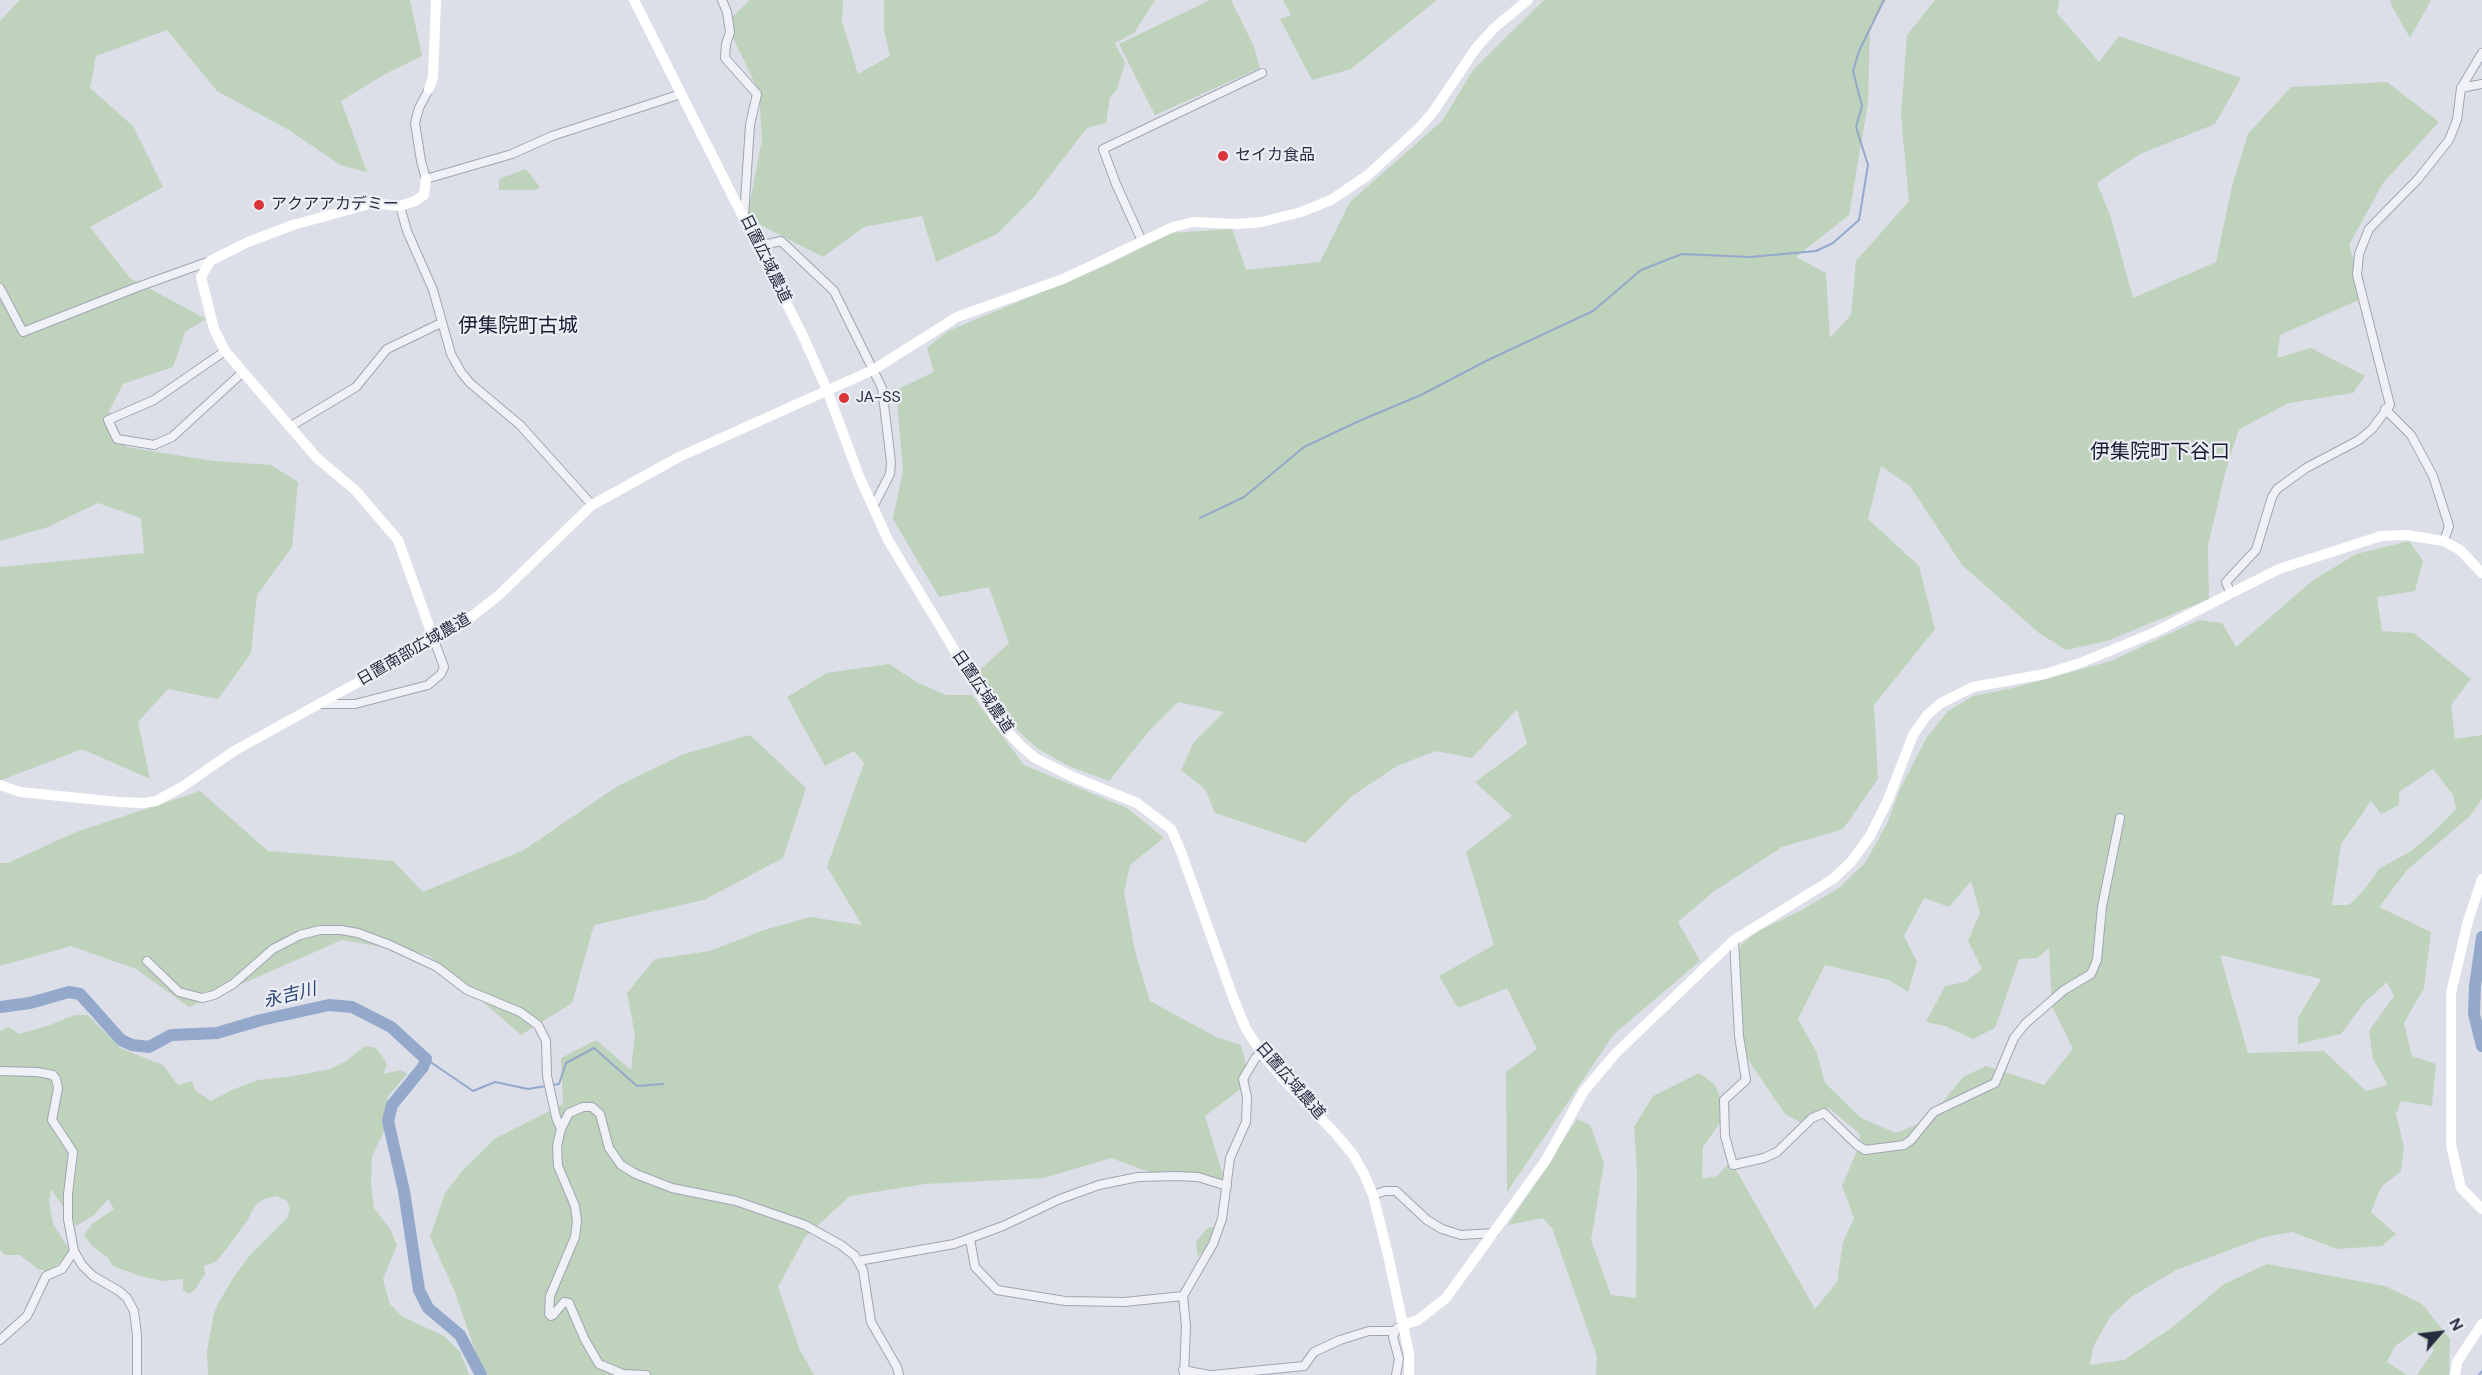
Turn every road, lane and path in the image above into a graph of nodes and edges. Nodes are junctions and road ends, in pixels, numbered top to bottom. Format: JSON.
{"nodes":[{"id":1,"x":436,"y":0,"type":"edge"},
{"id":2,"x":634,"y":0,"type":"edge"},
{"id":3,"x":722,"y":0,"type":"edge"},
{"id":4,"x":1528,"y":0,"type":"edge"},
{"id":5,"x":2482,"y":53,"type":"edge"},
{"id":6,"x":1262,"y":73,"type":"dead end"},
{"id":7,"x":2482,"y":84,"type":"edge"},
{"id":8,"x":2461,"y":88,"type":"junction"},
{"id":9,"x":429,"y":89,"type":"joint"},
{"id":10,"x":681,"y":94,"type":"junction"},
{"id":11,"x":426,"y":179,"type":"junction"},
{"id":12,"x":400,"y":207,"type":"junction"},
{"id":13,"x":744,"y":216,"type":"junction"},
{"id":14,"x":1142,"y":241,"type":"junction"},
{"id":15,"x":759,"y":246,"type":"junction"},
{"id":16,"x":210,"y":261,"type":"junction"},
{"id":17,"x":0,"y":288,"type":"edge"},
{"id":18,"x":441,"y":323,"type":"junction"},
{"id":19,"x":225,"y":351,"type":"junction"},
{"id":20,"x":873,"y":370,"type":"junction"},
{"id":21,"x":243,"y":372,"type":"junction"},
{"id":22,"x":827,"y":390,"type":"junction"},
{"id":23,"x":2385,"y":409,"type":"junction"},
{"id":24,"x":291,"y":426,"type":"junction"},
{"id":25,"x":592,"y":505,"type":"junction"},
{"id":26,"x":873,"y":507,"type":"junction"},
{"id":27,"x":2444,"y":541,"type":"junction"},
{"id":28,"x":2482,"y":573,"type":"edge"},
{"id":29,"x":2231,"y":594,"type":"junction"},
{"id":30,"x":434,"y":640,"type":"junction"},
{"id":31,"x":320,"y":704,"type":"junction"},
{"id":32,"x":0,"y":785,"type":"edge"},
{"id":33,"x":2120,"y":818,"type":"dead end"},
{"id":34,"x":2482,"y":879,"type":"edge"},
{"id":35,"x":1734,"y":940,"type":"junction"},
{"id":36,"x":147,"y":961,"type":"dead end"},
{"id":37,"x":1263,"y":1055,"type":"junction"},
{"id":38,"x":0,"y":1071,"type":"edge"},
{"id":39,"x":561,"y":1129,"type":"junction"},
{"id":40,"x":1227,"y":1186,"type":"junction"},
{"id":41,"x":1373,"y":1195,"type":"junction"},
{"id":42,"x":2482,"y":1209,"type":"edge"},
{"id":43,"x":1494,"y":1233,"type":"junction"},
{"id":44,"x":970,"y":1239,"type":"junction"},
{"id":45,"x":74,"y":1251,"type":"junction"},
{"id":46,"x":858,"y":1261,"type":"junction"},
{"id":47,"x":1183,"y":1296,"type":"junction"},
{"id":48,"x":2482,"y":1324,"type":"edge"},
{"id":49,"x":1399,"y":1328,"type":"junction"},
{"id":50,"x":0,"y":1340,"type":"edge"},
{"id":51,"x":1183,"y":1373,"type":"edge"},
{"id":52,"x":137,"y":1375,"type":"edge"},
{"id":53,"x":646,"y":1375,"type":"edge"},
{"id":54,"x":899,"y":1375,"type":"edge"},
{"id":55,"x":1210,"y":1375,"type":"edge"},
{"id":56,"x":1396,"y":1375,"type":"edge"},
{"id":57,"x":1409,"y":1375,"type":"edge"},
{"id":58,"x":2455,"y":1375,"type":"edge"}],
"edges":[{"from":1,"to":9,"type":"street"},
{"from":2,"to":10,"type":"street","name":"日置広域農道"},
{"from":3,"to":13,"type":"street"},
{"from":4,"to":14,"type":"street","name":"日置南部広域農道"},
{"from":5,"to":8,"type":"street"},
{"from":6,"to":14,"type":"street"},
{"from":7,"to":8,"type":"street"},
{"from":8,"to":23,"type":"street"},
{"from":9,"to":11,"type":"street"},
{"from":10,"to":11,"type":"street"},
{"from":10,"to":13,"type":"street","name":"日置広域農道"},
{"from":11,"to":12,"type":"street"},
{"from":12,"to":16,"type":"street"},
{"from":12,"to":18,"type":"street"},
{"from":13,"to":15,"type":"street","name":"日置広域農道"},
{"from":14,"to":20,"type":"street","name":"日置南部広域農道"},
{"from":15,"to":20,"type":"street"},
{"from":15,"to":22,"type":"street","name":"日置広域農道"},
{"from":16,"to":17,"type":"street"},
{"from":16,"to":19,"type":"street"},
{"from":18,"to":24,"type":"street"},
{"from":18,"to":25,"type":"street"},
{"from":19,"to":21,"type":"street"},
{"from":19,"to":21,"type":"street"},
{"from":20,"to":22,"type":"street","name":"日置南部広域農道"},
{"from":20,"to":26,"type":"street"},
{"from":21,"to":24,"type":"street"},
{"from":22,"to":25,"type":"street","name":"日置南部広域農道"},
{"from":22,"to":26,"type":"street","name":"日置広域農道"},
{"from":23,"to":27,"type":"street"},
{"from":23,"to":29,"type":"street"},
{"from":24,"to":30,"type":"street"},
{"from":25,"to":30,"type":"street","name":"日置南部広域農道"},
{"from":26,"to":37,"type":"street","name":"日置広域農道"},
{"from":27,"to":28,"type":"street"},
{"from":27,"to":29,"type":"street"},
{"from":29,"to":35,"type":"street"},
{"from":30,"to":31,"type":"street","name":"日置南部広域農道"},
{"from":30,"to":31,"type":"street"},
{"from":31,"to":32,"type":"street","name":"日置南部広域農道"},
{"from":33,"to":35,"type":"street"},
{"from":34,"to":42,"type":"street"},
{"from":35,"to":43,"type":"street"},
{"from":36,"to":39,"type":"street"},
{"from":37,"to":40,"type":"street"},
{"from":37,"to":41,"type":"street","name":"日置広域農道"},
{"from":38,"to":45,"type":"street"},
{"from":39,"to":46,"type":"street"},
{"from":39,"to":53,"type":"street"},
{"from":40,"to":44,"type":"street"},
{"from":40,"to":47,"type":"street"},
{"from":41,"to":43,"type":"street"},
{"from":41,"to":49,"type":"street","name":"日置広域農道"},
{"from":43,"to":49,"type":"street"},
{"from":44,"to":46,"type":"street"},
{"from":44,"to":47,"type":"street"},
{"from":45,"to":50,"type":"street"},
{"from":45,"to":52,"type":"street"},
{"from":46,"to":54,"type":"street"},
{"from":47,"to":51,"type":"street"},
{"from":48,"to":58,"type":"street"},
{"from":49,"to":55,"type":"street"},
{"from":49,"to":56,"type":"street"},
{"from":49,"to":57,"type":"street","name":"日置広域農道"},
{"from":51,"to":55,"type":"street"}]}
